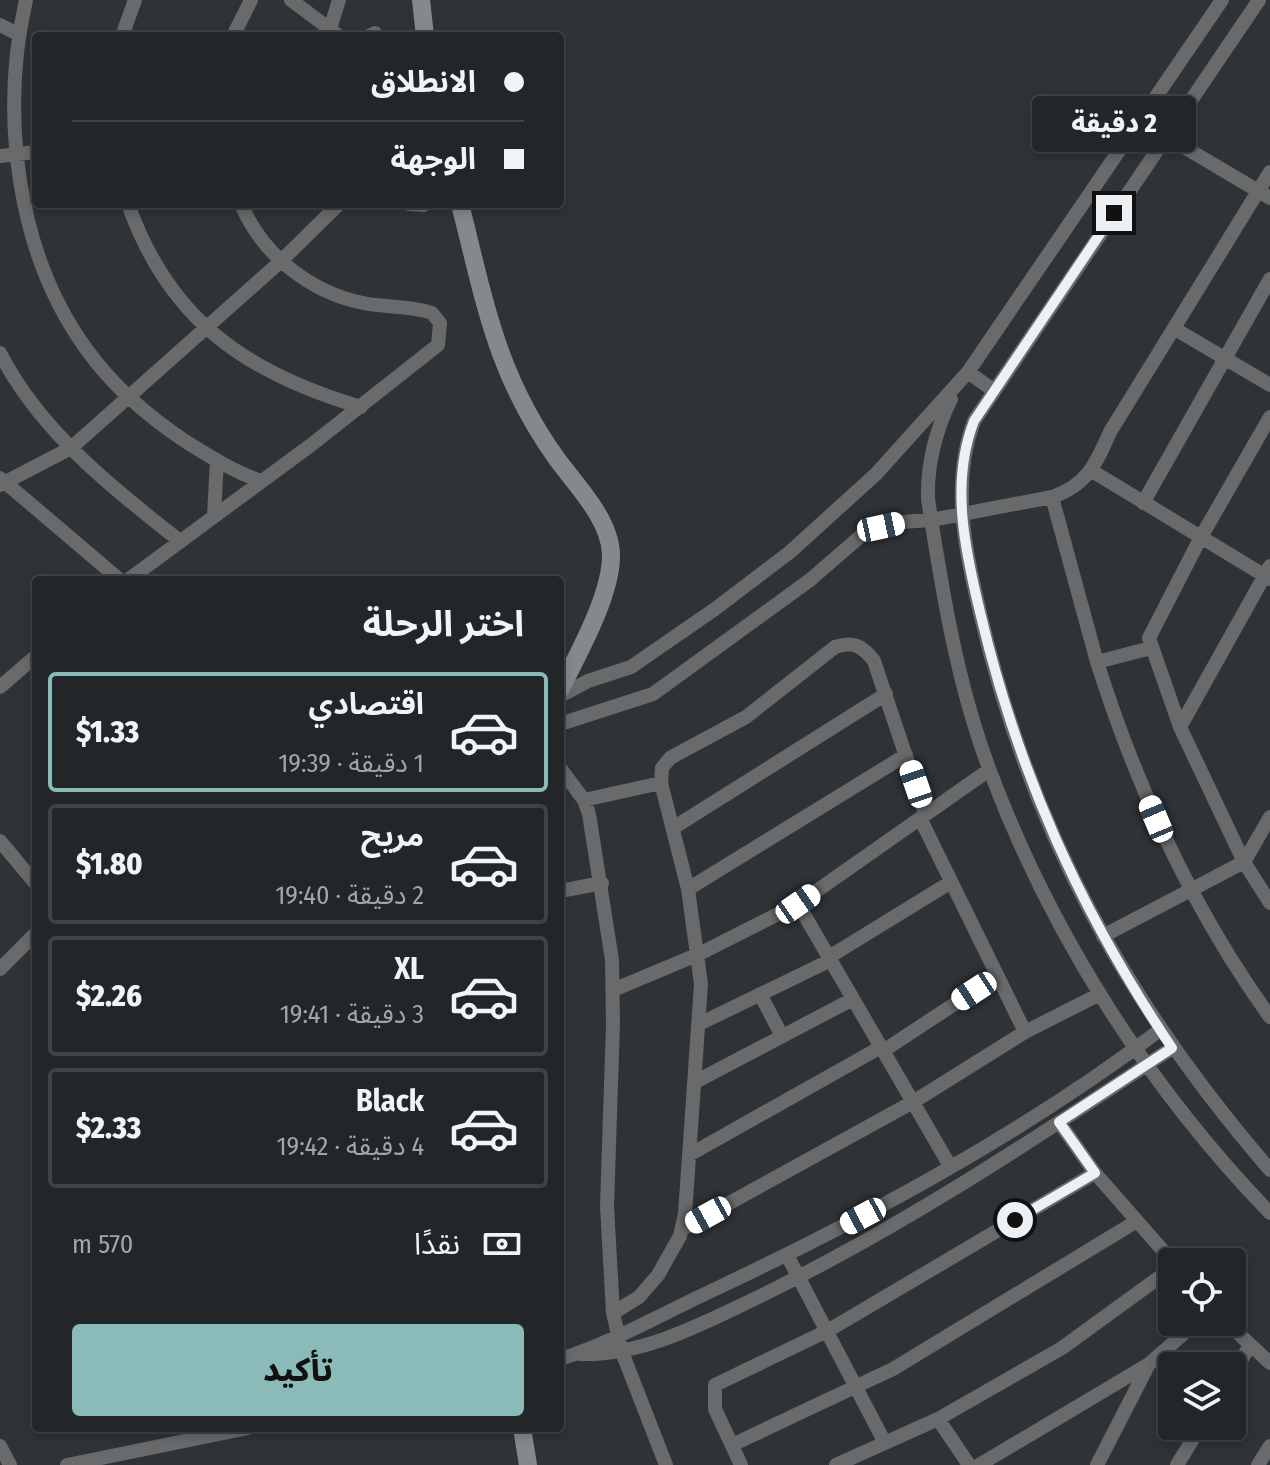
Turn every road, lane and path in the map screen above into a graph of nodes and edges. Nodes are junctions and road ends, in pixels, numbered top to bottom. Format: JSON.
{"nodes":[{"id":1,"x":26,"y":0,"type":"edge"},
{"id":2,"x":135,"y":0,"type":"edge"},
{"id":3,"x":251,"y":0,"type":"edge"},
{"id":4,"x":291,"y":0,"type":"edge"},
{"id":5,"x":339,"y":0,"type":"edge"},
{"id":6,"x":421,"y":0,"type":"edge"},
{"id":7,"x":1222,"y":0,"type":"edge"},
{"id":8,"x":1259,"y":0,"type":"edge"},
{"id":9,"x":0,"y":25,"type":"edge"},
{"id":10,"x":123,"y":32,"type":"edge"},
{"id":11,"x":235,"y":32,"type":"edge"},
{"id":12,"x":334,"y":32,"type":"edge"},
{"id":13,"x":425,"y":32,"type":"edge"},
{"id":14,"x":16,"y":33,"type":"junction"},
{"id":15,"x":1140,"y":121,"type":"junction"},
{"id":16,"x":1165,"y":138,"type":"junction"},
{"id":17,"x":32,"y":153,"type":"edge"},
{"id":18,"x":7,"y":156,"type":"edge"},
{"id":19,"x":1270,"y":172,"type":"edge"},
{"id":20,"x":1264,"y":194,"type":"edge"},
{"id":21,"x":130,"y":208,"type":"edge"},
{"id":22,"x":243,"y":208,"type":"edge"},
{"id":23,"x":335,"y":208,"type":"edge"},
{"id":24,"x":461,"y":208,"type":"edge"},
{"id":25,"x":280,"y":262,"type":"junction"},
{"id":26,"x":1270,"y":279,"type":"edge"},
{"id":27,"x":204,"y":329,"type":"junction"},
{"id":28,"x":1175,"y":329,"type":"junction"},
{"id":29,"x":0,"y":353,"type":"edge"},
{"id":30,"x":1226,"y":359,"type":"junction"},
{"id":31,"x":964,"y":378,"type":"junction"},
{"id":32,"x":1270,"y":385,"type":"edge"},
{"id":33,"x":993,"y":390,"type":"junction"},
{"id":34,"x":129,"y":396,"type":"junction"},
{"id":35,"x":361,"y":407,"type":"junction"},
{"id":36,"x":1270,"y":417,"type":"edge"},
{"id":37,"x":71,"y":448,"type":"junction"},
{"id":38,"x":217,"y":460,"type":"junction"},
{"id":39,"x":1092,"y":471,"type":"junction"},
{"id":40,"x":261,"y":481,"type":"junction"},
{"id":41,"x":1,"y":482,"type":"edge"},
{"id":42,"x":1052,"y":497,"type":"junction"},
{"id":43,"x":1143,"y":503,"type":"junction"},
{"id":44,"x":962,"y":515,"type":"junction"},
{"id":45,"x":214,"y":516,"type":"junction"},
{"id":46,"x":931,"y":520,"type":"junction"},
{"id":47,"x":1201,"y":537,"type":"junction"},
{"id":48,"x":180,"y":541,"type":"junction"},
{"id":49,"x":1268,"y":573,"type":"edge"},
{"id":50,"x":115,"y":576,"type":"edge"},
{"id":51,"x":133,"y":576,"type":"edge"},
{"id":52,"x":1151,"y":648,"type":"junction"},
{"id":53,"x":32,"y":659,"type":"edge"},
{"id":54,"x":1097,"y":662,"type":"junction"},
{"id":55,"x":564,"y":684,"type":"edge"},
{"id":56,"x":0,"y":687,"type":"edge"},
{"id":57,"x":564,"y":691,"type":"edge"},
{"id":58,"x":886,"y":694,"type":"junction"},
{"id":59,"x":564,"y":723,"type":"edge"},
{"id":60,"x":1180,"y":727,"type":"junction"},
{"id":61,"x":906,"y":755,"type":"junction"},
{"id":62,"x":989,"y":770,"type":"junction"},
{"id":63,"x":564,"y":773,"type":"edge"},
{"id":64,"x":661,"y":783,"type":"junction"},
{"id":65,"x":584,"y":800,"type":"junction"},
{"id":66,"x":923,"y":815,"type":"junction"},
{"id":67,"x":1270,"y":817,"type":"edge"},
{"id":68,"x":673,"y":828,"type":"junction"},
{"id":69,"x":0,"y":841,"type":"edge"},
{"id":70,"x":1244,"y":862,"type":"junction"},
{"id":71,"x":32,"y":879,"type":"edge"},
{"id":72,"x":951,"y":882,"type":"junction"},
{"id":73,"x":602,"y":883,"type":"junction"},
{"id":74,"x":688,"y":889,"type":"junction"},
{"id":75,"x":564,"y":890,"type":"edge"},
{"id":76,"x":1192,"y":890,"type":"junction"},
{"id":77,"x":1270,"y":903,"type":"edge"},
{"id":78,"x":798,"y":904,"type":"junction"},
{"id":79,"x":1103,"y":936,"type":"junction"},
{"id":80,"x":32,"y":937,"type":"edge"},
{"id":81,"x":699,"y":954,"type":"junction"},
{"id":82,"x":830,"y":958,"type":"junction"},
{"id":83,"x":0,"y":969,"type":"edge"},
{"id":84,"x":997,"y":976,"type":"junction"},
{"id":85,"x":613,"y":990,"type":"junction"},
{"id":86,"x":760,"y":994,"type":"junction"},
{"id":87,"x":1100,"y":994,"type":"junction"},
{"id":88,"x":853,"y":999,"type":"junction"},
{"id":89,"x":1270,"y":1017,"type":"edge"},
{"id":90,"x":701,"y":1023,"type":"junction"},
{"id":91,"x":1160,"y":1030,"type":"junction"},
{"id":92,"x":1025,"y":1032,"type":"junction"},
{"id":93,"x":782,"y":1036,"type":"junction"},
{"id":94,"x":1172,"y":1048,"type":"junction"},
{"id":95,"x":882,"y":1049,"type":"junction"},
{"id":96,"x":1135,"y":1049,"type":"junction"},
{"id":97,"x":1147,"y":1065,"type":"junction"},
{"id":98,"x":695,"y":1082,"type":"junction"},
{"id":99,"x":913,"y":1102,"type":"junction"},
{"id":100,"x":1059,"y":1122,"type":"junction"},
{"id":101,"x":689,"y":1155,"type":"junction"},
{"id":102,"x":950,"y":1166,"type":"junction"},
{"id":103,"x":1270,"y":1170,"type":"edge"},
{"id":104,"x":1095,"y":1173,"type":"junction"},
{"id":105,"x":930,"y":1178,"type":"junction"},
{"id":106,"x":941,"y":1195,"type":"junction"},
{"id":107,"x":1270,"y":1213,"type":"edge"},
{"id":108,"x":1137,"y":1221,"type":"junction"},
{"id":109,"x":682,"y":1229,"type":"junction"},
{"id":110,"x":1161,"y":1248,"type":"edge"},
{"id":111,"x":787,"y":1255,"type":"junction"},
{"id":112,"x":800,"y":1277,"type":"junction"},
{"id":113,"x":1158,"y":1278,"type":"edge"},
{"id":114,"x":613,"y":1313,"type":"junction"},
{"id":115,"x":829,"y":1330,"type":"junction"},
{"id":116,"x":617,"y":1335,"type":"junction"},
{"id":117,"x":1181,"y":1336,"type":"edge"},
{"id":118,"x":1239,"y":1336,"type":"edge"},
{"id":119,"x":1249,"y":1347,"type":"junction"},
{"id":120,"x":622,"y":1352,"type":"junction"},
{"id":121,"x":1246,"y":1352,"type":"edge"},
{"id":122,"x":578,"y":1353,"type":"junction"},
{"id":123,"x":564,"y":1358,"type":"edge"},
{"id":124,"x":1270,"y":1363,"type":"edge"},
{"id":125,"x":1149,"y":1364,"type":"junction"},
{"id":126,"x":856,"y":1386,"type":"junction"},
{"id":127,"x":938,"y":1419,"type":"junction"},
{"id":128,"x":228,"y":1432,"type":"edge"},
{"id":129,"x":523,"y":1432,"type":"edge"},
{"id":130,"x":1192,"y":1440,"type":"edge"},
{"id":131,"x":885,"y":1443,"type":"junction"},
{"id":132,"x":732,"y":1445,"type":"junction"},
{"id":133,"x":0,"y":1446,"type":"edge"},
{"id":134,"x":1270,"y":1446,"type":"edge"},
{"id":135,"x":10,"y":1465,"type":"edge"},
{"id":136,"x":67,"y":1465,"type":"edge"},
{"id":137,"x":528,"y":1465,"type":"edge"},
{"id":138,"x":666,"y":1465,"type":"edge"},
{"id":139,"x":741,"y":1465,"type":"edge"},
{"id":140,"x":836,"y":1465,"type":"edge"},
{"id":141,"x":969,"y":1465,"type":"edge"},
{"id":142,"x":979,"y":1465,"type":"edge"},
{"id":143,"x":1097,"y":1465,"type":"edge"},
{"id":144,"x":1177,"y":1465,"type":"edge"},
{"id":145,"x":1258,"y":1465,"type":"edge"}],
"edges":[{"from":1,"to":14,"type":"street"},
{"from":2,"to":10,"type":"street"},
{"from":3,"to":11,"type":"street"},
{"from":4,"to":12,"type":"street"},
{"from":5,"to":12,"type":"street"},
{"from":6,"to":13,"type":"street"},
{"from":7,"to":15,"type":"street"},
{"from":8,"to":16,"type":"street"},
{"from":9,"to":14,"type":"street"},
{"from":14,"to":18,"type":"street"},
{"from":15,"to":16,"type":"street"},
{"from":15,"to":31,"type":"street"},
{"from":16,"to":20,"type":"street"},
{"from":16,"to":33,"type":"street"},
{"from":17,"to":18,"type":"street"},
{"from":18,"to":34,"type":"street"},
{"from":19,"to":20,"type":"street"},
{"from":20,"to":28,"type":"street"},
{"from":21,"to":27,"type":"street"},
{"from":22,"to":25,"type":"street"},
{"from":23,"to":25,"type":"street"},
{"from":24,"to":55,"type":"street"},
{"from":25,"to":27,"type":"street"},
{"from":25,"to":35,"type":"street"},
{"from":26,"to":30,"type":"street"},
{"from":27,"to":34,"type":"street"},
{"from":27,"to":35,"type":"street"},
{"from":28,"to":30,"type":"street"},
{"from":28,"to":39,"type":"street"},
{"from":29,"to":37,"type":"street"},
{"from":30,"to":32,"type":"street"},
{"from":30,"to":43,"type":"street"},
{"from":31,"to":33,"type":"street"},
{"from":31,"to":46,"type":"street"},
{"from":31,"to":57,"type":"street"},
{"from":33,"to":44,"type":"street"},
{"from":34,"to":37,"type":"street"},
{"from":34,"to":38,"type":"street"},
{"from":35,"to":40,"type":"street"},
{"from":36,"to":47,"type":"street"},
{"from":37,"to":41,"type":"street"},
{"from":37,"to":48,"type":"street"},
{"from":38,"to":40,"type":"street"},
{"from":38,"to":45,"type":"street"},
{"from":39,"to":42,"type":"street"},
{"from":39,"to":43,"type":"street"},
{"from":40,"to":45,"type":"street"},
{"from":41,"to":50,"type":"street"},
{"from":42,"to":44,"type":"street"},
{"from":42,"to":54,"type":"street"},
{"from":43,"to":47,"type":"street"},
{"from":44,"to":46,"type":"street"},
{"from":44,"to":79,"type":"street"},
{"from":45,"to":48,"type":"street"},
{"from":46,"to":59,"type":"street"},
{"from":46,"to":62,"type":"street"},
{"from":47,"to":49,"type":"street"},
{"from":47,"to":52,"type":"street"},
{"from":48,"to":51,"type":"street"},
{"from":49,"to":60,"type":"street"},
{"from":52,"to":54,"type":"street"},
{"from":52,"to":60,"type":"street"},
{"from":53,"to":56,"type":"street"},
{"from":54,"to":76,"type":"street"},
{"from":58,"to":61,"type":"street"},
{"from":58,"to":64,"type":"street"},
{"from":58,"to":68,"type":"street"},
{"from":60,"to":70,"type":"street"},
{"from":61,"to":66,"type":"street"},
{"from":61,"to":74,"type":"street"},
{"from":62,"to":66,"type":"street"},
{"from":62,"to":87,"type":"street"},
{"from":63,"to":65,"type":"street"},
{"from":64,"to":65,"type":"street"},
{"from":64,"to":68,"type":"street"},
{"from":65,"to":73,"type":"street"},
{"from":66,"to":72,"type":"street"},
{"from":66,"to":78,"type":"street"},
{"from":67,"to":70,"type":"street"},
{"from":68,"to":74,"type":"street"},
{"from":69,"to":71,"type":"street"},
{"from":70,"to":76,"type":"street"},
{"from":70,"to":77,"type":"street"},
{"from":72,"to":82,"type":"street"},
{"from":72,"to":84,"type":"street"},
{"from":73,"to":75,"type":"street"},
{"from":73,"to":85,"type":"street"},
{"from":74,"to":81,"type":"street"},
{"from":76,"to":79,"type":"street"},
{"from":76,"to":89,"type":"street"},
{"from":78,"to":81,"type":"street"},
{"from":78,"to":82,"type":"street"},
{"from":79,"to":91,"type":"street"},
{"from":80,"to":83,"type":"street"},
{"from":81,"to":85,"type":"street"},
{"from":81,"to":90,"type":"street"},
{"from":82,"to":86,"type":"street"},
{"from":82,"to":88,"type":"street"},
{"from":84,"to":92,"type":"street"},
{"from":84,"to":95,"type":"street"},
{"from":85,"to":114,"type":"street"},
{"from":86,"to":90,"type":"street"},
{"from":86,"to":93,"type":"street"},
{"from":87,"to":92,"type":"street"},
{"from":87,"to":96,"type":"street"},
{"from":88,"to":93,"type":"street"},
{"from":88,"to":95,"type":"street"},
{"from":90,"to":98,"type":"street"},
{"from":91,"to":94,"type":"street"},
{"from":91,"to":96,"type":"street"},
{"from":92,"to":99,"type":"street"},
{"from":93,"to":98,"type":"street"},
{"from":94,"to":97,"type":"street"},
{"from":94,"to":103,"type":"street"},
{"from":95,"to":99,"type":"street"},
{"from":95,"to":101,"type":"street"},
{"from":96,"to":97,"type":"street"},
{"from":96,"to":102,"type":"street"},
{"from":97,"to":100,"type":"street"},
{"from":97,"to":107,"type":"street"},
{"from":98,"to":101,"type":"street"},
{"from":99,"to":102,"type":"street"},
{"from":99,"to":109,"type":"street"},
{"from":100,"to":104,"type":"street"},
{"from":100,"to":106,"type":"street"},
{"from":101,"to":109,"type":"street"},
{"from":102,"to":105,"type":"street"},
{"from":104,"to":108,"type":"street"},
{"from":104,"to":115,"type":"street"},
{"from":105,"to":106,"type":"street"},
{"from":105,"to":111,"type":"street"},
{"from":106,"to":112,"type":"street"},
{"from":108,"to":110,"type":"street"},
{"from":108,"to":126,"type":"street"},
{"from":109,"to":114,"type":"street"},
{"from":111,"to":112,"type":"street"},
{"from":111,"to":116,"type":"street"},
{"from":112,"to":115,"type":"street"},
{"from":112,"to":120,"type":"street"},
{"from":113,"to":127,"type":"street"},
{"from":114,"to":116,"type":"street"},
{"from":115,"to":126,"type":"street"},
{"from":115,"to":132,"type":"street"},
{"from":116,"to":120,"type":"street"},
{"from":116,"to":122,"type":"street"},
{"from":117,"to":125,"type":"street"},
{"from":118,"to":119,"type":"street"},
{"from":119,"to":121,"type":"street"},
{"from":119,"to":124,"type":"street"},
{"from":120,"to":122,"type":"street"},
{"from":120,"to":138,"type":"street"},
{"from":122,"to":123,"type":"street"},
{"from":125,"to":142,"type":"street"},
{"from":125,"to":143,"type":"street"},
{"from":126,"to":131,"type":"street"},
{"from":126,"to":132,"type":"street"},
{"from":127,"to":131,"type":"street"},
{"from":127,"to":141,"type":"street"},
{"from":128,"to":136,"type":"street"},
{"from":129,"to":137,"type":"street"},
{"from":130,"to":144,"type":"street"},
{"from":131,"to":140,"type":"street"},
{"from":132,"to":139,"type":"street"},
{"from":133,"to":135,"type":"street"},
{"from":134,"to":145,"type":"street"}]}
